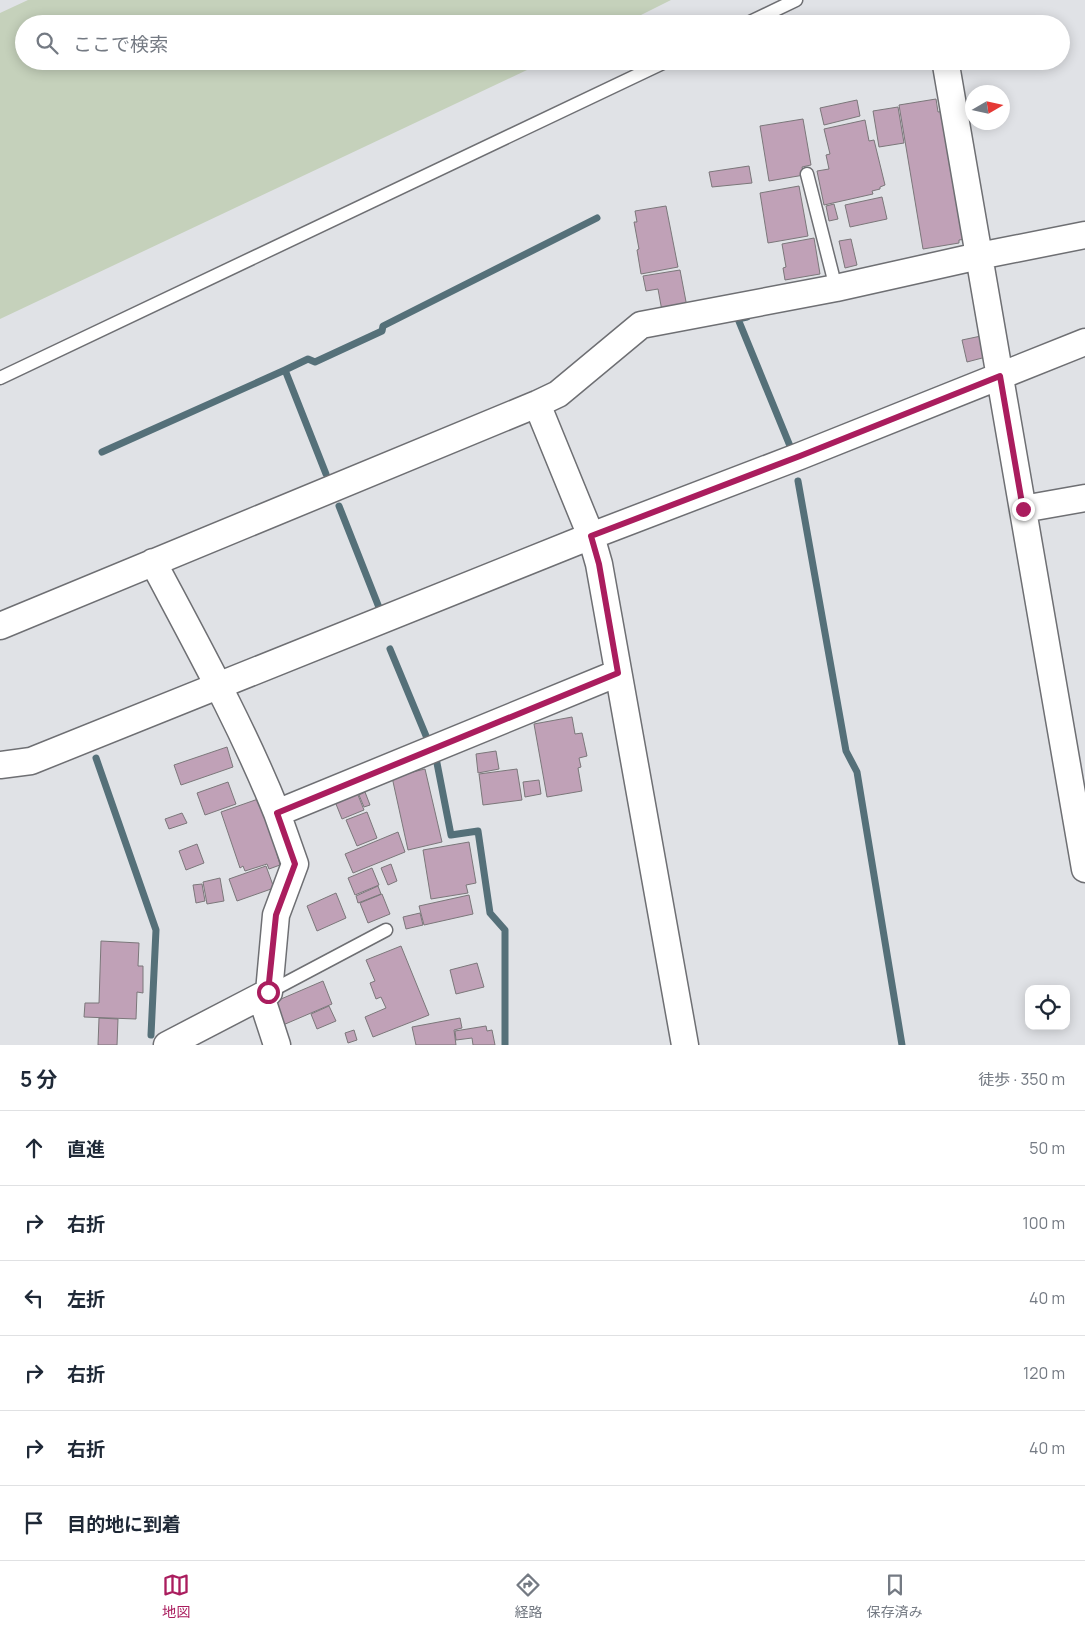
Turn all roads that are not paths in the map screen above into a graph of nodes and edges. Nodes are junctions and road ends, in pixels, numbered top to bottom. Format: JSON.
{"nodes":[{"id":1,"x":796,"y":0,"type":"edge"},
{"id":2,"x":765,"y":15,"type":"edge"},
{"id":3,"x":648,"y":70,"type":"edge"},
{"id":4,"x":947,"y":70,"type":"edge"},
{"id":5,"x":808,"y":174,"type":"dead end"},
{"id":6,"x":1085,"y":235,"type":"edge"},
{"id":7,"x":979,"y":256,"type":"junction"},
{"id":8,"x":836,"y":288,"type":"junction"},
{"id":9,"x":1085,"y":342,"type":"edge"},
{"id":10,"x":1000,"y":376,"type":"junction"},
{"id":11,"x":0,"y":378,"type":"edge"},
{"id":12,"x":537,"y":404,"type":"junction"},
{"id":13,"x":1085,"y":498,"type":"edge"},
{"id":14,"x":1023,"y":509,"type":"junction"},
{"id":15,"x":591,"y":536,"type":"junction"},
{"id":16,"x":153,"y":562,"type":"junction"},
{"id":17,"x":0,"y":626,"type":"edge"},
{"id":18,"x":618,"y":673,"type":"junction"},
{"id":19,"x":218,"y":685,"type":"junction"},
{"id":20,"x":0,"y":765,"type":"edge"},
{"id":21,"x":277,"y":813,"type":"junction"},
{"id":22,"x":1085,"y":869,"type":"edge"},
{"id":23,"x":386,"y":930,"type":"dead end"},
{"id":24,"x":265,"y":994,"type":"junction"},
{"id":25,"x":196,"y":1038,"type":"edge"},
{"id":26,"x":167,"y":1045,"type":"edge"},
{"id":27,"x":277,"y":1045,"type":"edge"},
{"id":28,"x":685,"y":1045,"type":"edge"}],
"edges":[{"from":1,"to":2,"type":"lane"},
{"from":3,"to":11,"type":"lane"},
{"from":4,"to":7,"type":"street"},
{"from":5,"to":8,"type":"lane"},
{"from":6,"to":7,"type":"street"},
{"from":7,"to":8,"type":"street"},
{"from":7,"to":10,"type":"street"},
{"from":8,"to":12,"type":"street"},
{"from":9,"to":10,"type":"street"},
{"from":10,"to":14,"type":"street"},
{"from":10,"to":15,"type":"street"},
{"from":12,"to":15,"type":"street"},
{"from":12,"to":16,"type":"street"},
{"from":13,"to":14,"type":"street"},
{"from":14,"to":22,"type":"street"},
{"from":15,"to":18,"type":"street"},
{"from":15,"to":19,"type":"street"},
{"from":16,"to":17,"type":"street"},
{"from":16,"to":19,"type":"street"},
{"from":18,"to":21,"type":"street"},
{"from":18,"to":28,"type":"street"},
{"from":19,"to":20,"type":"street"},
{"from":19,"to":21,"type":"street"},
{"from":21,"to":24,"type":"street"},
{"from":23,"to":24,"type":"lane"},
{"from":24,"to":25,"type":"street"},
{"from":24,"to":27,"type":"street"},
{"from":25,"to":26,"type":"street"}]}
